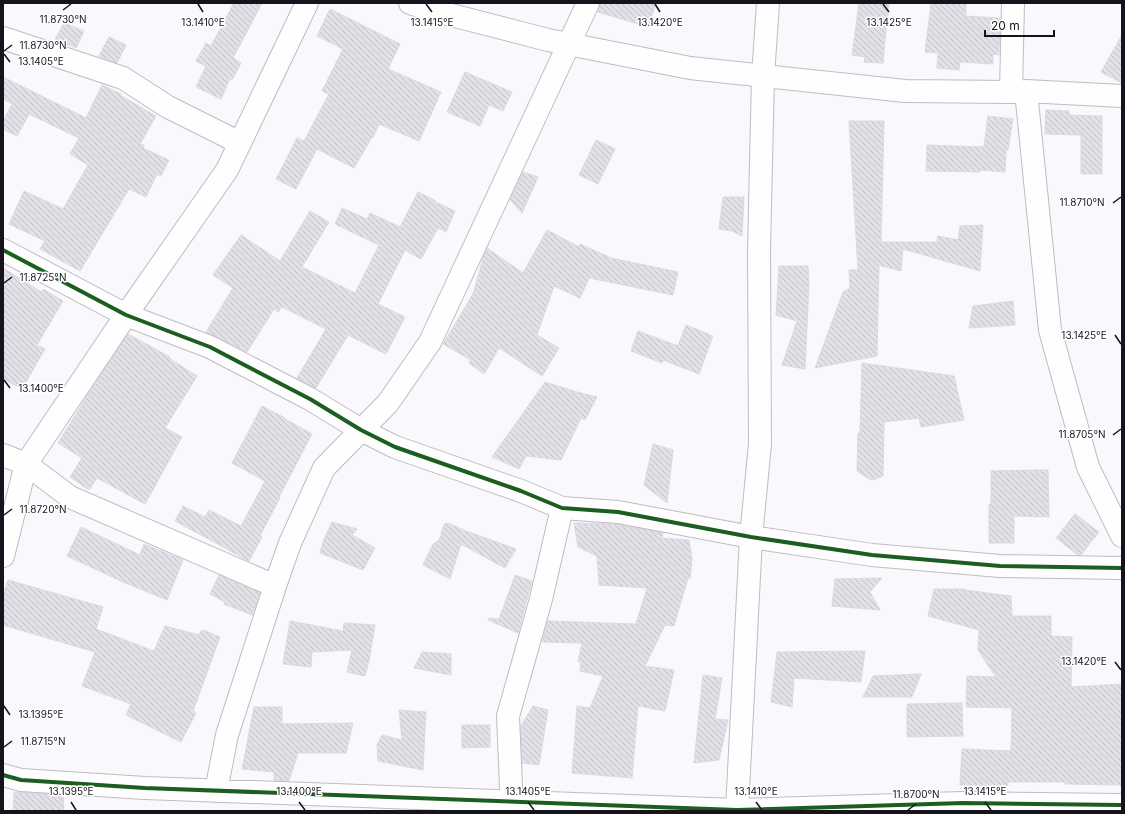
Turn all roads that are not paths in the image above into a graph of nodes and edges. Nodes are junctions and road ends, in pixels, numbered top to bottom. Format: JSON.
{"nodes":[{"id":1,"x":307,"y":3,"type":"edge"},
{"id":2,"x":410,"y":3,"type":"edge"},
{"id":3,"x":588,"y":3,"type":"edge"},
{"id":4,"x":768,"y":3,"type":"edge"},
{"id":5,"x":1013,"y":3,"type":"edge"},
{"id":6,"x":3,"y":38,"type":"edge"},
{"id":7,"x":569,"y":44,"type":"junction"},
{"id":8,"x":762,"y":76,"type":"junction"},
{"id":9,"x":1019,"y":91,"type":"junction"},
{"id":10,"x":1122,"y":96,"type":"edge"},
{"id":11,"x":240,"y":143,"type":"junction"},
{"id":12,"x":3,"y":250,"type":"edge"},
{"id":13,"x":126,"y":315,"type":"junction"},
{"id":14,"x":361,"y":430,"type":"junction"},
{"id":15,"x":3,"y":455,"type":"edge"},
{"id":16,"x":24,"y":470,"type":"junction"},
{"id":17,"x":3,"y":486,"type":"edge"},
{"id":18,"x":562,"y":508,"type":"junction"},
{"id":19,"x":1122,"y":536,"type":"edge"},
{"id":20,"x":751,"y":537,"type":"junction"},
{"id":21,"x":3,"y":556,"type":"edge"},
{"id":22,"x":1122,"y":568,"type":"edge"},
{"id":23,"x":275,"y":586,"type":"junction"},
{"id":24,"x":3,"y":775,"type":"edge"},
{"id":25,"x":216,"y":791,"type":"junction"},
{"id":26,"x":244,"y":801,"type":"edge"},
{"id":27,"x":1122,"y":805,"type":"edge"},
{"id":28,"x":512,"y":807,"type":"edge"},
{"id":29,"x":737,"y":810,"type":"junction"}],
"edges":[{"from":1,"to":11,"type":"street"},
{"from":2,"to":7,"type":"street"},
{"from":3,"to":7,"type":"street"},
{"from":4,"to":8,"type":"street"},
{"from":5,"to":9,"type":"street"},
{"from":6,"to":11,"type":"street"},
{"from":7,"to":8,"type":"street"},
{"from":7,"to":14,"type":"street"},
{"from":8,"to":9,"type":"street"},
{"from":8,"to":20,"type":"street"},
{"from":9,"to":10,"type":"street"},
{"from":9,"to":19,"type":"street"},
{"from":11,"to":13,"type":"street"},
{"from":12,"to":13,"type":"street"},
{"from":13,"to":14,"type":"street"},
{"from":13,"to":16,"type":"street"},
{"from":14,"to":18,"type":"street"},
{"from":14,"to":23,"type":"street"},
{"from":15,"to":16,"type":"street"},
{"from":16,"to":17,"type":"street"},
{"from":16,"to":21,"type":"street"},
{"from":16,"to":23,"type":"street"},
{"from":18,"to":20,"type":"street"},
{"from":18,"to":28,"type":"street"},
{"from":20,"to":22,"type":"street"},
{"from":20,"to":29,"type":"street"},
{"from":23,"to":25,"type":"street"},
{"from":24,"to":25,"type":"street"},
{"from":25,"to":26,"type":"street"},
{"from":26,"to":28,"type":"street"},
{"from":27,"to":29,"type":"street"},
{"from":28,"to":29,"type":"street"}]}
